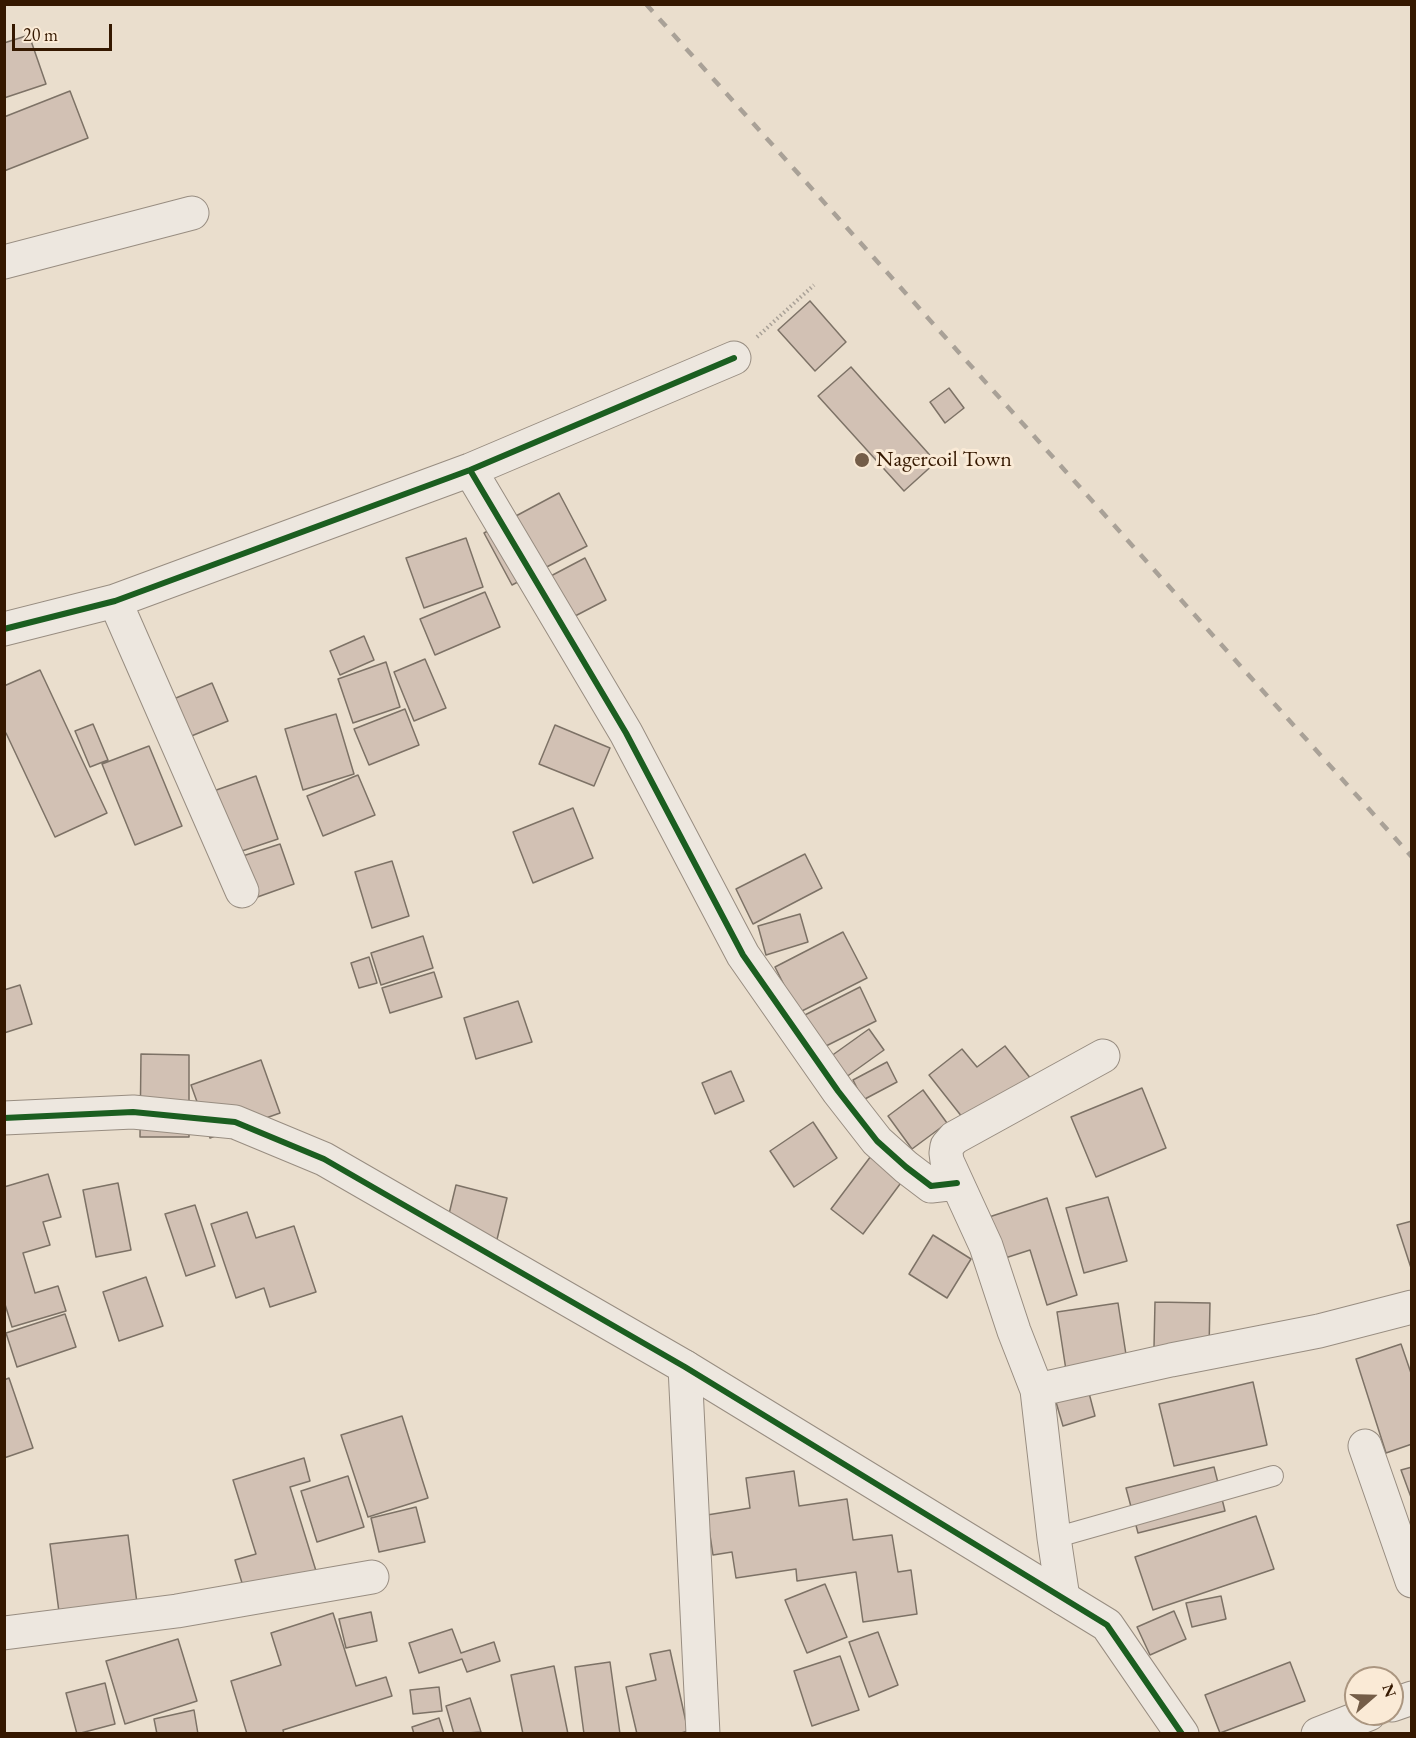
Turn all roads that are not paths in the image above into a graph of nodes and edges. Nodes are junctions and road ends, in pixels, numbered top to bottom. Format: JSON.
{"nodes":[{"id":1,"x":192,"y":213,"type":"dead end"},
{"id":2,"x":4,"y":262,"type":"edge"},
{"id":3,"x":734,"y":358,"type":"road end"},
{"id":4,"x":470,"y":470,"type":"junction"},
{"id":5,"x":115,"y":601,"type":"junction"},
{"id":6,"x":4,"y":629,"type":"edge"},
{"id":7,"x":242,"y":891,"type":"dead end"},
{"id":8,"x":1103,"y":1056,"type":"dead end"},
{"id":9,"x":4,"y":1118,"type":"edge"},
{"id":10,"x":957,"y":1183,"type":"junction"},
{"id":11,"x":1412,"y":1307,"type":"edge"},
{"id":12,"x":685,"y":1367,"type":"junction"},
{"id":13,"x":1037,"y":1390,"type":"junction"},
{"id":14,"x":1365,"y":1446,"type":"dead end"},
{"id":15,"x":1273,"y":1476,"type":"dead end"},
{"id":16,"x":1054,"y":1538,"type":"junction"},
{"id":17,"x":372,"y":1578,"type":"dead end"},
{"id":18,"x":1412,"y":1581,"type":"edge"},
{"id":19,"x":1064,"y":1598,"type":"junction"},
{"id":20,"x":4,"y":1633,"type":"edge"},
{"id":21,"x":1344,"y":1724,"type":"edge"},
{"id":22,"x":703,"y":1734,"type":"edge"},
{"id":23,"x":1182,"y":1734,"type":"edge"},
{"id":24,"x":1318,"y":1734,"type":"edge"}],
"edges":[{"from":1,"to":2,"type":"street"},
{"from":3,"to":4,"type":"street"},
{"from":4,"to":5,"type":"street"},
{"from":4,"to":10,"type":"street"},
{"from":5,"to":6,"type":"street"},
{"from":5,"to":7,"type":"street"},
{"from":8,"to":10,"type":"street"},
{"from":9,"to":12,"type":"street"},
{"from":10,"to":13,"type":"street"},
{"from":11,"to":13,"type":"street"},
{"from":12,"to":19,"type":"street"},
{"from":12,"to":22,"type":"street"},
{"from":13,"to":16,"type":"street"},
{"from":14,"to":18,"type":"street"},
{"from":15,"to":16,"type":"lane"},
{"from":16,"to":19,"type":"street"},
{"from":17,"to":20,"type":"street"},
{"from":19,"to":23,"type":"street"},
{"from":21,"to":24,"type":"street"}]}
